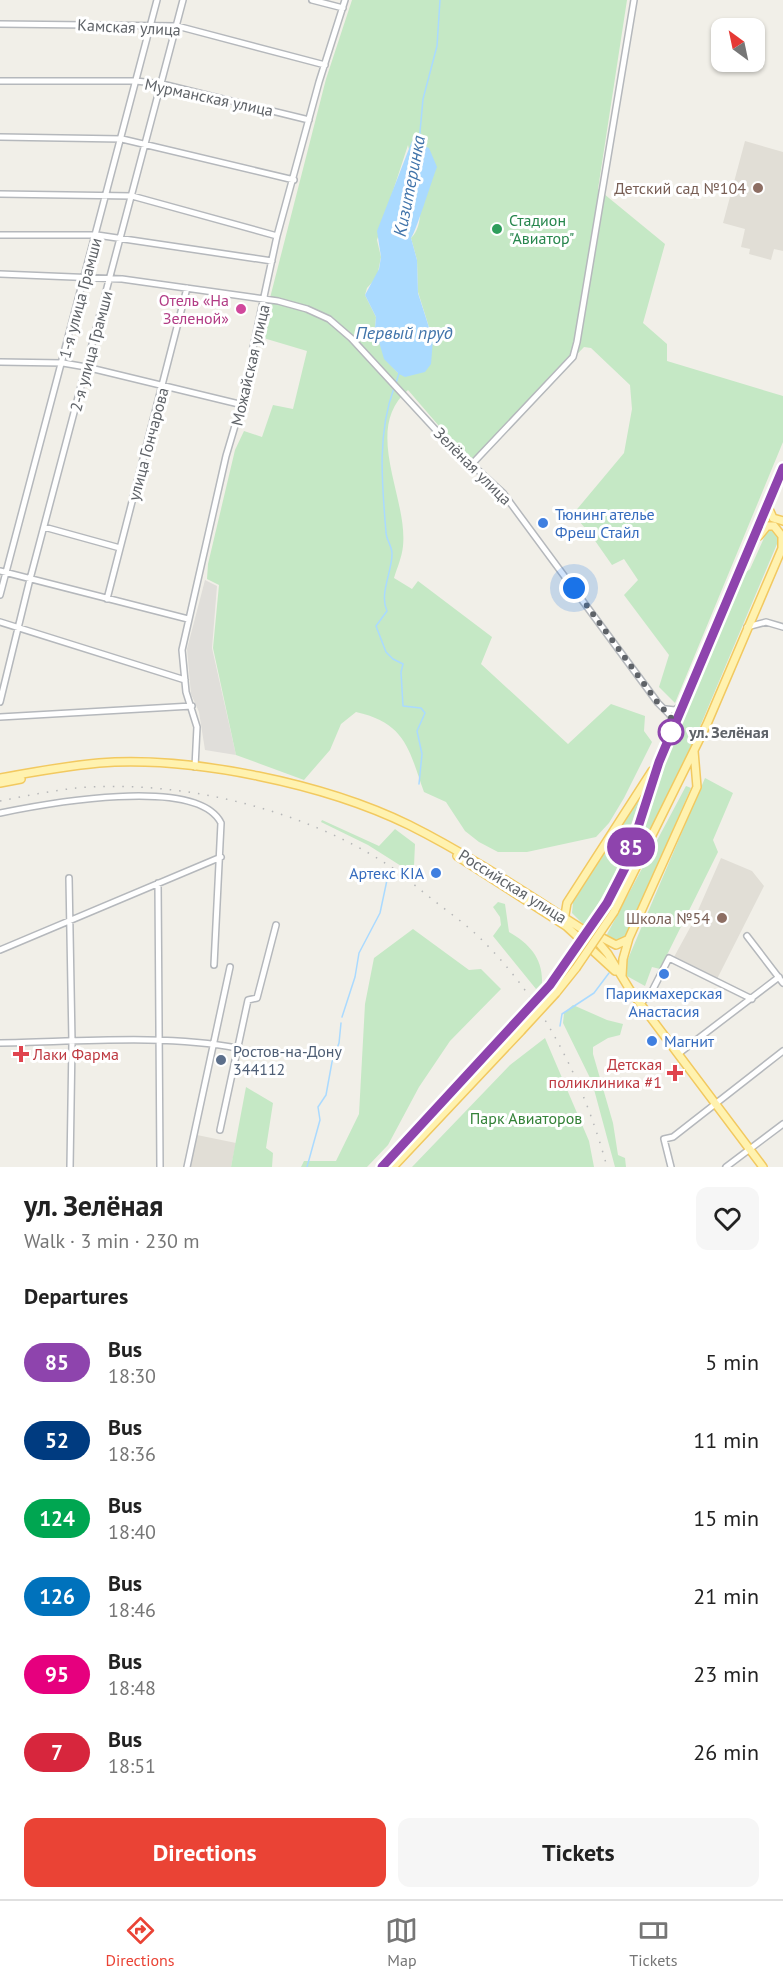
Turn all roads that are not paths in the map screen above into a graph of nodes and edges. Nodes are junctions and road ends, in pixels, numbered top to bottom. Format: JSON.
{"nodes":[{"id":1,"x":157,"y":0,"type":"edge"},
{"id":2,"x":183,"y":0,"type":"edge"},
{"id":3,"x":312,"y":0,"type":"edge"},
{"id":4,"x":345,"y":0,"type":"edge"},
{"id":5,"x":634,"y":0,"type":"edge"},
{"id":6,"x":343,"y":8,"type":"junction"},
{"id":7,"x":0,"y":24,"type":"edge"},
{"id":8,"x":151,"y":24,"type":"junction"},
{"id":9,"x":177,"y":26,"type":"junction"},
{"id":10,"x":325,"y":65,"type":"junction"},
{"id":11,"x":0,"y":81,"type":"edge"},
{"id":12,"x":136,"y":81,"type":"junction"},
{"id":13,"x":162,"y":84,"type":"junction"},
{"id":14,"x":309,"y":120,"type":"junction"},
{"id":15,"x":0,"y":137,"type":"edge"},
{"id":16,"x":122,"y":139,"type":"junction"},
{"id":17,"x":146,"y":143,"type":"junction"},
{"id":18,"x":294,"y":180,"type":"junction"},
{"id":19,"x":0,"y":194,"type":"edge"},
{"id":20,"x":106,"y":194,"type":"junction"},
{"id":21,"x":132,"y":196,"type":"junction"},
{"id":22,"x":0,"y":235,"type":"edge"},
{"id":23,"x":97,"y":235,"type":"junction"},
{"id":24,"x":277,"y":236,"type":"junction"},
{"id":25,"x":121,"y":240,"type":"junction"},
{"id":26,"x":272,"y":261,"type":"junction"},
{"id":27,"x":0,"y":274,"type":"edge"},
{"id":28,"x":86,"y":276,"type":"junction"},
{"id":29,"x":110,"y":278,"type":"junction"},
{"id":30,"x":187,"y":288,"type":"junction"},
{"id":31,"x":263,"y":299,"type":"junction"},
{"id":32,"x":0,"y":362,"type":"edge"},
{"id":33,"x":63,"y":363,"type":"junction"},
{"id":34,"x":87,"y":367,"type":"junction"},
{"id":35,"x":164,"y":386,"type":"junction"},
{"id":36,"x":243,"y":405,"type":"junction"},
{"id":37,"x":472,"y":464,"type":"junction"},
{"id":38,"x":783,"y":468,"type":"edge"},
{"id":39,"x":768,"y":507,"type":"junction"},
{"id":40,"x":783,"y":521,"type":"edge"},
{"id":41,"x":44,"y":527,"type":"junction"},
{"id":42,"x":782,"y":547,"type":"edge"},
{"id":43,"x":120,"y":548,"type":"junction"},
{"id":44,"x":749,"y":551,"type":"junction"},
{"id":45,"x":3,"y":572,"type":"edge"},
{"id":46,"x":30,"y":579,"type":"junction"},
{"id":47,"x":0,"y":595,"type":"edge"},
{"id":48,"x":107,"y":598,"type":"junction"},
{"id":49,"x":188,"y":619,"type":"junction"},
{"id":50,"x":0,"y":622,"type":"edge"},
{"id":51,"x":17,"y":627,"type":"junction"},
{"id":52,"x":747,"y":627,"type":"junction"},
{"id":53,"x":783,"y":627,"type":"edge"},
{"id":54,"x":185,"y":680,"type":"junction"},
{"id":55,"x":0,"y":702,"type":"edge"},
{"id":56,"x":684,"y":704,"type":"junction"},
{"id":57,"x":192,"y":706,"type":"junction"},
{"id":58,"x":666,"y":709,"type":"junction"},
{"id":59,"x":0,"y":717,"type":"edge"},
{"id":60,"x":674,"y":727,"type":"junction"},
{"id":61,"x":694,"y":751,"type":"junction"},
{"id":62,"x":659,"y":762,"type":"junction"},
{"id":63,"x":195,"y":767,"type":"junction"},
{"id":64,"x":0,"y":778,"type":"edge"},
{"id":65,"x":0,"y":783,"type":"edge"},
{"id":66,"x":0,"y":813,"type":"edge"},
{"id":67,"x":220,"y":857,"type":"junction"},
{"id":68,"x":69,"y":878,"type":"dead end"},
{"id":69,"x":158,"y":883,"type":"junction"},
{"id":70,"x":567,"y":903,"type":"junction"},
{"id":71,"x":546,"y":906,"type":"junction"},
{"id":72,"x":563,"y":917,"type":"junction"},
{"id":73,"x":70,"y":922,"type":"junction"},
{"id":74,"x":276,"y":925,"type":"dead end"},
{"id":75,"x":566,"y":926,"type":"junction"},
{"id":76,"x":747,"y":936,"type":"dead end"},
{"id":77,"x":629,"y":938,"type":"junction"},
{"id":78,"x":587,"y":945,"type":"junction"},
{"id":79,"x":625,"y":949,"type":"junction"},
{"id":80,"x":0,"y":950,"type":"edge"},
{"id":81,"x":608,"y":954,"type":"junction"},
{"id":82,"x":214,"y":965,"type":"dead end"},
{"id":83,"x":230,"y":967,"type":"dead end"},
{"id":84,"x":779,"y":977,"type":"junction"},
{"id":85,"x":622,"y":979,"type":"junction"},
{"id":86,"x":783,"y":983,"type":"edge"},
{"id":87,"x":752,"y":999,"type":"junction"},
{"id":88,"x":640,"y":1004,"type":"junction"},
{"id":89,"x":159,"y":1041,"type":"junction"},
{"id":90,"x":0,"y":1042,"type":"edge"},
{"id":91,"x":72,"y":1042,"type":"junction"},
{"id":92,"x":214,"y":1044,"type":"junction"},
{"id":93,"x":237,"y":1048,"type":"junction"},
{"id":94,"x":783,"y":1051,"type":"edge"},
{"id":95,"x":678,"y":1054,"type":"junction"},
{"id":96,"x":715,"y":1103,"type":"junction"},
{"id":97,"x":783,"y":1124,"type":"edge"},
{"id":98,"x":220,"y":1130,"type":"dead end"},
{"id":99,"x":750,"y":1149,"type":"junction"},
{"id":100,"x":70,"y":1167,"type":"edge"},
{"id":101,"x":160,"y":1167,"type":"edge"},
{"id":102,"x":187,"y":1167,"type":"edge"},
{"id":103,"x":382,"y":1167,"type":"edge"},
{"id":104,"x":393,"y":1167,"type":"edge"},
{"id":105,"x":671,"y":1167,"type":"edge"},
{"id":106,"x":726,"y":1167,"type":"edge"},
{"id":107,"x":763,"y":1167,"type":"edge"}],
"edges":[{"from":1,"to":8,"type":"street","name":"1-я улица Грамши"},
{"from":2,"to":9,"type":"street","name":"2-я улица Грамши"},
{"from":3,"to":6,"type":"street"},
{"from":4,"to":6,"type":"street","name":"Можайская улица"},
{"from":5,"to":37,"type":"street"},
{"from":6,"to":10,"type":"street","name":"Можайская улица"},
{"from":7,"to":8,"type":"street","name":"Камская улица"},
{"from":8,"to":9,"type":"street","name":"Камская улица"},
{"from":8,"to":12,"type":"street","name":"1-я улица Грамши"},
{"from":9,"to":10,"type":"street","name":"Камская улица"},
{"from":9,"to":13,"type":"street","name":"2-я улица Грамши"},
{"from":10,"to":14,"type":"street","name":"Можайская улица"},
{"from":11,"to":12,"type":"street","name":"Мурманская улица"},
{"from":12,"to":13,"type":"street","name":"Мурманская улица"},
{"from":12,"to":16,"type":"street","name":"1-я улица Грамши"},
{"from":13,"to":14,"type":"street","name":"Мурманская улица"},
{"from":13,"to":17,"type":"street","name":"2-я улица Грамши"},
{"from":14,"to":18,"type":"street","name":"Можайская улица"},
{"from":15,"to":16,"type":"street"},
{"from":16,"to":17,"type":"street"},
{"from":16,"to":20,"type":"street","name":"1-я улица Грамши"},
{"from":17,"to":18,"type":"street"},
{"from":17,"to":21,"type":"street","name":"2-я улица Грамши"},
{"from":18,"to":24,"type":"street","name":"Можайская улица"},
{"from":19,"to":20,"type":"street"},
{"from":20,"to":21,"type":"street"},
{"from":20,"to":23,"type":"street","name":"1-я улица Грамши"},
{"from":21,"to":24,"type":"street"},
{"from":21,"to":25,"type":"street","name":"2-я улица Грамши"},
{"from":22,"to":23,"type":"street"},
{"from":23,"to":25,"type":"street"},
{"from":23,"to":28,"type":"street","name":"1-я улица Грамши"},
{"from":24,"to":26,"type":"street","name":"Можайская улица"},
{"from":25,"to":26,"type":"street"},
{"from":25,"to":29,"type":"street","name":"2-я улица Грамши"},
{"from":26,"to":31,"type":"street","name":"Можайская улица"},
{"from":27,"to":28,"type":"street","name":"Зелёная улица"},
{"from":28,"to":29,"type":"street","name":"Зелёная улица"},
{"from":28,"to":33,"type":"street","name":"1-я улица Грамши"},
{"from":29,"to":30,"type":"street","name":"Зелёная улица"},
{"from":29,"to":34,"type":"street","name":"2-я улица Грамши"},
{"from":30,"to":31,"type":"street","name":"Зелёная улица"},
{"from":30,"to":35,"type":"street","name":"улица Гончарова"},
{"from":31,"to":36,"type":"street","name":"Можайская улица"},
{"from":31,"to":37,"type":"street","name":"Зелёная улица"},
{"from":32,"to":33,"type":"street"},
{"from":33,"to":34,"type":"street"},
{"from":33,"to":45,"type":"street","name":"1-я улица Грамши"},
{"from":34,"to":35,"type":"street"},
{"from":34,"to":41,"type":"street","name":"2-я улица Грамши"},
{"from":35,"to":36,"type":"street"},
{"from":35,"to":43,"type":"street","name":"улица Гончарова"},
{"from":36,"to":49,"type":"street","name":"Можайская улица"},
{"from":37,"to":58,"type":"street","name":"Зелёная улица"},
{"from":38,"to":39,"type":"main road"},
{"from":39,"to":40,"type":"main road"},
{"from":39,"to":44,"type":"main road"},
{"from":41,"to":43,"type":"street"},
{"from":41,"to":46,"type":"street","name":"2-я улица Грамши"},
{"from":42,"to":44,"type":"main road"},
{"from":42,"to":52,"type":"main road"},
{"from":43,"to":48,"type":"street","name":"улица Гончарова"},
{"from":44,"to":56,"type":"main road"},
{"from":45,"to":46,"type":"street"},
{"from":45,"to":47,"type":"street","name":"1-я улица Грамши"},
{"from":46,"to":48,"type":"street"},
{"from":46,"to":51,"type":"street","name":"2-я улица Грамши"},
{"from":48,"to":49,"type":"street"},
{"from":49,"to":54,"type":"street","name":"Можайская улица"},
{"from":50,"to":51,"type":"street"},
{"from":51,"to":54,"type":"street"},
{"from":51,"to":55,"type":"street","name":"2-я улица Грамши"},
{"from":52,"to":53,"type":"street"},
{"from":52,"to":61,"type":"main road"},
{"from":54,"to":57,"type":"street","name":"Можайская улица"},
{"from":56,"to":58,"type":"street"},
{"from":56,"to":60,"type":"main road"},
{"from":57,"to":59,"type":"street"},
{"from":57,"to":63,"type":"street","name":"Можайская улица"},
{"from":58,"to":60,"type":"street","name":"Зелёная улица"},
{"from":60,"to":62,"type":"main road"},
{"from":61,"to":77,"type":"main road"},
{"from":61,"to":104,"type":"main road","bridge":true},
{"from":62,"to":70,"type":"main road"},
{"from":62,"to":103,"type":"main road","bridge":true},
{"from":63,"to":64,"type":"main road","name":"Российская улица"},
{"from":63,"to":71,"type":"main road","name":"Российская улица"},
{"from":65,"to":75,"type":"main road","name":"Российская улица"},
{"from":66,"to":67,"type":"street"},
{"from":67,"to":69,"type":"street"},
{"from":67,"to":82,"type":"street"},
{"from":68,"to":73,"type":"street"},
{"from":69,"to":73,"type":"street"},
{"from":69,"to":89,"type":"street"},
{"from":70,"to":71,"type":"main road"},
{"from":70,"to":72,"type":"main road"},
{"from":70,"to":77,"type":"main road"},
{"from":71,"to":72,"type":"main road","name":"Российская улица"},
{"from":72,"to":75,"type":"main road"},
{"from":72,"to":81,"type":"main road","name":"Российская улица"},
{"from":73,"to":80,"type":"street"},
{"from":73,"to":91,"type":"street"},
{"from":74,"to":93,"type":"street"},
{"from":75,"to":78,"type":"main road","name":"Российская улица"},
{"from":76,"to":84,"type":"street"},
{"from":77,"to":79,"type":"main road"},
{"from":78,"to":81,"type":"main road"},
{"from":78,"to":85,"type":"main road","name":"Российская улица"},
{"from":79,"to":81,"type":"main road"},
{"from":79,"to":85,"type":"main road"},
{"from":81,"to":85,"type":"main road","name":"Российская улица"},
{"from":83,"to":92,"type":"street"},
{"from":84,"to":86,"type":"street"},
{"from":84,"to":87,"type":"street"},
{"from":85,"to":88,"type":"main road"},
{"from":87,"to":88,"type":"street"},
{"from":87,"to":95,"type":"street"},
{"from":88,"to":95,"type":"main road"},
{"from":89,"to":91,"type":"street"},
{"from":89,"to":92,"type":"street"},
{"from":89,"to":101,"type":"street"},
{"from":90,"to":91,"type":"street"},
{"from":91,"to":100,"type":"street"},
{"from":92,"to":93,"type":"street"},
{"from":92,"to":102,"type":"street"},
{"from":93,"to":98,"type":"street"},
{"from":94,"to":96,"type":"street"},
{"from":95,"to":96,"type":"main road"},
{"from":96,"to":99,"type":"main road"},
{"from":96,"to":105,"type":"street"},
{"from":97,"to":99,"type":"street"},
{"from":99,"to":106,"type":"street"},
{"from":99,"to":107,"type":"main road"}]}
